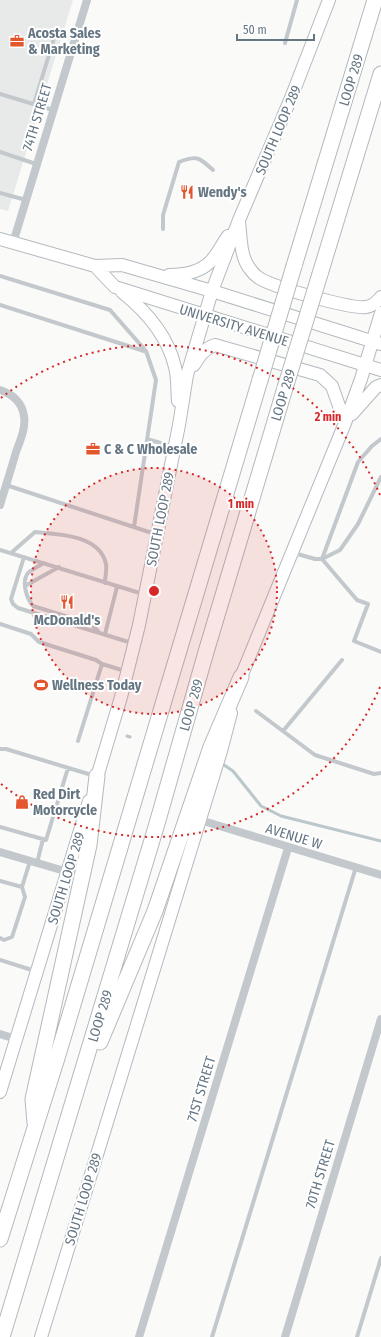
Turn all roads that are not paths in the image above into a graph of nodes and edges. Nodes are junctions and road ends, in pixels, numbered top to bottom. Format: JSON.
{"nodes":[{"id":1,"x":86,"y":0,"type":"edge"},
{"id":2,"x":297,"y":0,"type":"edge"},
{"id":3,"x":329,"y":0,"type":"edge"},
{"id":4,"x":375,"y":0,"type":"edge"},
{"id":5,"x":55,"y":35,"type":"dead end"},
{"id":6,"x":285,"y":43,"type":"dead end"},
{"id":7,"x":381,"y":74,"type":"edge"},
{"id":8,"x":0,"y":94,"type":"edge"},
{"id":9,"x":34,"y":104,"type":"junction"},
{"id":10,"x":53,"y":110,"type":"junction"},
{"id":11,"x":0,"y":152,"type":"edge"},
{"id":12,"x":36,"y":164,"type":"junction"},
{"id":13,"x":213,"y":170,"type":"dead end"},
{"id":14,"x":0,"y":193,"type":"edge"},
{"id":15,"x":26,"y":200,"type":"junction"},
{"id":16,"x":239,"y":220,"type":"junction"},
{"id":17,"x":162,"y":229,"type":"dead end"},
{"id":18,"x":0,"y":239,"type":"edge"},
{"id":19,"x":13,"y":242,"type":"junction"},
{"id":20,"x":95,"y":266,"type":"junction"},
{"id":21,"x":158,"y":275,"type":"junction"},
{"id":22,"x":0,"y":276,"type":"edge"},
{"id":23,"x":115,"y":287,"type":"junction"},
{"id":24,"x":212,"y":291,"type":"junction"},
{"id":25,"x":381,"y":297,"type":"edge"},
{"id":26,"x":0,"y":305,"type":"edge"},
{"id":27,"x":381,"y":313,"type":"edge"},
{"id":28,"x":205,"y":316,"type":"junction"},
{"id":29,"x":377,"y":342,"type":"edge"},
{"id":30,"x":146,"y":351,"type":"junction"},
{"id":31,"x":365,"y":366,"type":"junction"},
{"id":32,"x":381,"y":370,"type":"edge"},
{"id":33,"x":187,"y":375,"type":"junction"},
{"id":34,"x":381,"y":385,"type":"edge"},
{"id":35,"x":0,"y":390,"type":"edge"},
{"id":36,"x":345,"y":423,"type":"junction"},
{"id":37,"x":179,"y":425,"type":"junction"},
{"id":38,"x":147,"y":439,"type":"junction"},
{"id":39,"x":381,"y":439,"type":"edge"},
{"id":40,"x":174,"y":447,"type":"junction"},
{"id":41,"x":381,"y":477,"type":"edge"},
{"id":42,"x":6,"y":485,"type":"junction"},
{"id":43,"x":0,"y":506,"type":"edge"},
{"id":44,"x":134,"y":527,"type":"junction"},
{"id":45,"x":158,"y":534,"type":"junction"},
{"id":46,"x":0,"y":550,"type":"edge"},
{"id":47,"x":293,"y":552,"type":"junction"},
{"id":48,"x":11,"y":553,"type":"junction"},
{"id":49,"x":24,"y":557,"type":"junction"},
{"id":50,"x":322,"y":559,"type":"junction"},
{"id":51,"x":44,"y":563,"type":"junction"},
{"id":52,"x":59,"y":568,"type":"junction"},
{"id":53,"x":105,"y":583,"type":"junction"},
{"id":54,"x":26,"y":586,"type":"junction"},
{"id":55,"x":117,"y":587,"type":"junction"},
{"id":56,"x":146,"y":595,"type":"junction"},
{"id":57,"x":0,"y":624,"type":"edge"},
{"id":58,"x":99,"y":632,"type":"junction"},
{"id":59,"x":105,"y":634,"type":"junction"},
{"id":60,"x":134,"y":644,"type":"junction"},
{"id":61,"x":381,"y":652,"type":"edge"},
{"id":62,"x":342,"y":660,"type":"dead end"},
{"id":63,"x":102,"y":664,"type":"junction"},
{"id":64,"x":127,"y":672,"type":"junction"},
{"id":65,"x":241,"y":677,"type":"junction"},
{"id":66,"x":256,"y":711,"type":"dead end"},
{"id":67,"x":283,"y":731,"type":"junction"},
{"id":68,"x":78,"y":741,"type":"dead end"},
{"id":69,"x":0,"y":749,"type":"edge"},
{"id":70,"x":68,"y":768,"type":"junction"},
{"id":71,"x":381,"y":773,"type":"edge"},
{"id":72,"x":97,"y":776,"type":"junction"},
{"id":73,"x":200,"y":820,"type":"junction"},
{"id":74,"x":0,"y":827,"type":"edge"},
{"id":75,"x":43,"y":839,"type":"junction"},
{"id":76,"x":288,"y":848,"type":"junction"},
{"id":77,"x":0,"y":852,"type":"edge"},
{"id":78,"x":34,"y":862,"type":"junction"},
{"id":79,"x":356,"y":867,"type":"junction"},
{"id":80,"x":68,"y":872,"type":"junction"},
{"id":81,"x":381,"y":875,"type":"edge"},
{"id":82,"x":0,"y":881,"type":"edge"},
{"id":83,"x":22,"y":887,"type":"junction"},
{"id":84,"x":0,"y":938,"type":"edge"},
{"id":85,"x":0,"y":960,"type":"edge"},
{"id":86,"x":37,"y":972,"type":"junction"},
{"id":87,"x":381,"y":1019,"type":"edge"},
{"id":88,"x":0,"y":1034,"type":"edge"},
{"id":89,"x":16,"y":1039,"type":"junction"},
{"id":90,"x":0,"y":1092,"type":"edge"},
{"id":91,"x":72,"y":1108,"type":"junction"},
{"id":92,"x":36,"y":1129,"type":"junction"},
{"id":93,"x":0,"y":1239,"type":"edge"},
{"id":94,"x":381,"y":1258,"type":"edge"},
{"id":95,"x":2,"y":1337,"type":"edge"},
{"id":96,"x":41,"y":1337,"type":"edge"},
{"id":97,"x":139,"y":1337,"type":"edge"},
{"id":98,"x":212,"y":1337,"type":"edge"},
{"id":99,"x":285,"y":1337,"type":"edge"},
{"id":100,"x":357,"y":1337,"type":"edge"}],
"edges":[{"from":1,"to":10,"type":"street","name":"74TH STREET"},
{"from":2,"to":6,"type":"lane"},
{"from":3,"to":16,"type":"main road","name":"SOUTH LOOP 289"},
{"from":4,"to":92,"type":"highway","name":"LOOP 289","bridge":true},
{"from":5,"to":9,"type":"lane"},
{"from":7,"to":91,"type":"highway","name":"LOOP 289","bridge":true},
{"from":8,"to":9,"type":"lane"},
{"from":9,"to":10,"type":"lane"},
{"from":10,"to":12,"type":"street","name":"74TH STREET"},
{"from":11,"to":12,"type":"lane"},
{"from":12,"to":15,"type":"street","name":"74TH STREET"},
{"from":13,"to":17,"type":"lane"},
{"from":14,"to":15,"type":"lane"},
{"from":15,"to":19,"type":"street","name":"74TH STREET"},
{"from":16,"to":21,"type":"main road"},
{"from":16,"to":24,"type":"main road","name":"SOUTH LOOP 289"},
{"from":16,"to":25,"type":"main road"},
{"from":18,"to":19,"type":"main road","name":"UNIVERSITY AVENUE"},
{"from":19,"to":20,"type":"main road","name":"UNIVERSITY AVENUE"},
{"from":20,"to":21,"type":"main road","name":"UNIVERSITY AVENUE"},
{"from":20,"to":23,"type":"main road","name":"UNIVERSITY AVENUE"},
{"from":21,"to":24,"type":"main road","name":"UNIVERSITY AVENUE"},
{"from":22,"to":30,"type":"lane"},
{"from":23,"to":28,"type":"main road","name":"UNIVERSITY AVENUE"},
{"from":23,"to":37,"type":"main road"},
{"from":24,"to":28,"type":"main road","name":"SOUTH LOOP 289"},
{"from":24,"to":29,"type":"main road","name":"UNIVERSITY AVENUE"},
{"from":26,"to":30,"type":"lane"},
{"from":27,"to":29,"type":"main road","name":"SOUTH LOOP 289"},
{"from":28,"to":31,"type":"main road","name":"UNIVERSITY AVENUE"},
{"from":28,"to":33,"type":"main road","name":"SOUTH LOOP 289"},
{"from":29,"to":31,"type":"main road","name":"SOUTH LOOP 289"},
{"from":30,"to":38,"type":"lane"},
{"from":31,"to":32,"type":"main road","name":"UNIVERSITY AVENUE"},
{"from":31,"to":36,"type":"main road","name":"SOUTH LOOP 289"},
{"from":33,"to":36,"type":"main road"},
{"from":33,"to":37,"type":"main road","name":"SOUTH LOOP 289"},
{"from":34,"to":36,"type":"main road"},
{"from":35,"to":42,"type":"street"},
{"from":36,"to":47,"type":"main road","name":"SOUTH LOOP 289"},
{"from":37,"to":40,"type":"main road","name":"SOUTH LOOP 289"},
{"from":38,"to":40,"type":"lane"},
{"from":38,"to":44,"type":"lane"},
{"from":39,"to":50,"type":"lane"},
{"from":40,"to":45,"type":"main road","name":"SOUTH LOOP 289"},
{"from":41,"to":50,"type":"lane"},
{"from":42,"to":43,"type":"street"},
{"from":42,"to":44,"type":"lane"},
{"from":44,"to":45,"type":"lane"},
{"from":45,"to":56,"type":"main road","name":"SOUTH LOOP 289"},
{"from":46,"to":48,"type":"lane"},
{"from":47,"to":50,"type":"lane"},
{"from":47,"to":65,"type":"main road","name":"SOUTH LOOP 289"},
{"from":48,"to":49,"type":"lane"},
{"from":48,"to":53,"type":"lane"},
{"from":49,"to":51,"type":"lane"},
{"from":49,"to":58,"type":"lane"},
{"from":50,"to":61,"type":"lane"},
{"from":51,"to":52,"type":"lane"},
{"from":51,"to":54,"type":"lane"},
{"from":52,"to":53,"type":"lane"},
{"from":52,"to":54,"type":"lane"},
{"from":53,"to":55,"type":"lane"},
{"from":54,"to":58,"type":"lane"},
{"from":55,"to":56,"type":"lane"},
{"from":55,"to":59,"type":"lane"},
{"from":56,"to":60,"type":"main road","name":"SOUTH LOOP 289"},
{"from":57,"to":63,"type":"lane"},
{"from":58,"to":59,"type":"lane"},
{"from":59,"to":60,"type":"lane"},
{"from":60,"to":64,"type":"main road","name":"SOUTH LOOP 289"},
{"from":62,"to":67,"type":"lane"},
{"from":63,"to":64,"type":"lane"},
{"from":63,"to":68,"type":"lane"},
{"from":64,"to":72,"type":"main road","name":"SOUTH LOOP 289"},
{"from":65,"to":73,"type":"main road","name":"SOUTH LOOP 289"},
{"from":65,"to":91,"type":"highway"},
{"from":66,"to":67,"type":"lane"},
{"from":67,"to":71,"type":"lane"},
{"from":69,"to":70,"type":"lane"},
{"from":70,"to":72,"type":"lane"},
{"from":70,"to":75,"type":"lane"},
{"from":72,"to":80,"type":"main road","name":"SOUTH LOOP 289"},
{"from":72,"to":92,"type":"highway"},
{"from":73,"to":76,"type":"street","name":"AVENUE W"},
{"from":73,"to":96,"type":"main road","name":"SOUTH LOOP 289"},
{"from":74,"to":75,"type":"lane"},
{"from":75,"to":78,"type":"lane"},
{"from":76,"to":79,"type":"street","name":"AVENUE W"},
{"from":76,"to":97,"type":"street","name":"71ST STREET"},
{"from":77,"to":78,"type":"street"},
{"from":78,"to":80,"type":"street"},
{"from":78,"to":83,"type":"lane"},
{"from":79,"to":81,"type":"street","name":"AVENUE W"},
{"from":79,"to":98,"type":"lane"},
{"from":80,"to":86,"type":"main road","name":"SOUTH LOOP 289"},
{"from":82,"to":83,"type":"lane"},
{"from":83,"to":84,"type":"lane"},
{"from":85,"to":86,"type":"lane"},
{"from":86,"to":89,"type":"main road","name":"SOUTH LOOP 289"},
{"from":87,"to":99,"type":"street","name":"70TH STREET"},
{"from":88,"to":89,"type":"street"},
{"from":89,"to":90,"type":"main road","name":"SOUTH LOOP 289"},
{"from":91,"to":95,"type":"highway","name":"LOOP 289"},
{"from":92,"to":93,"type":"highway","name":"LOOP 289"},
{"from":94,"to":100,"type":"lane"}]}
